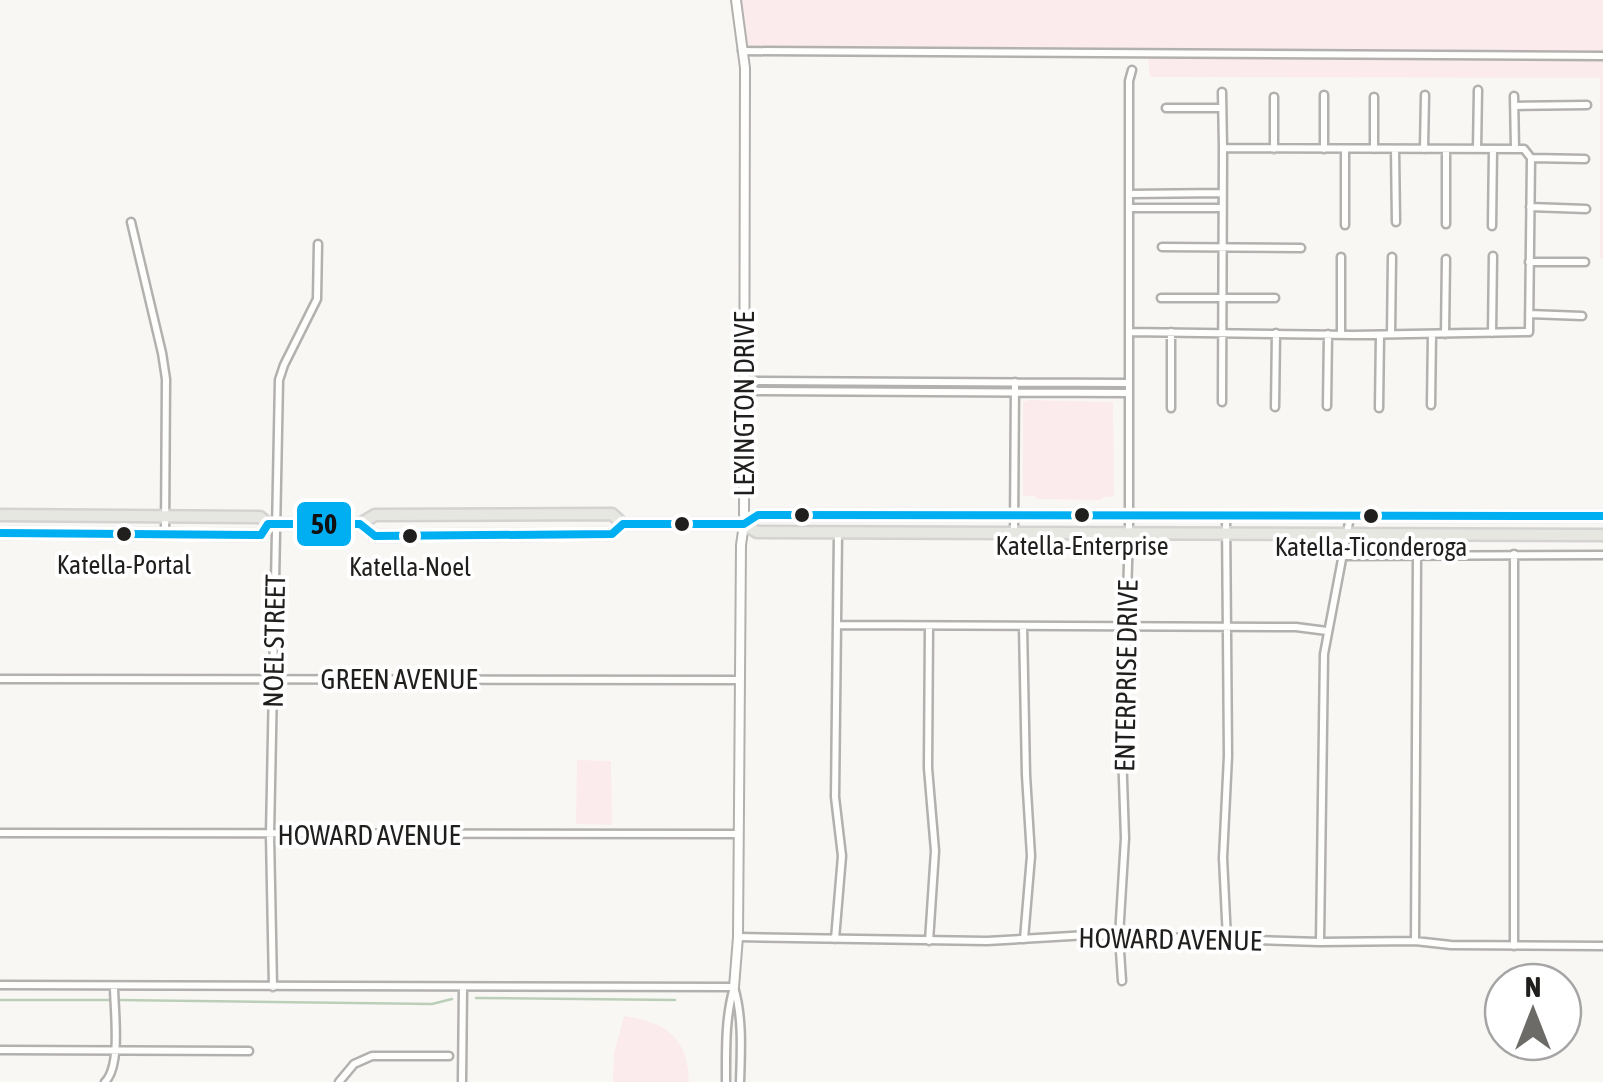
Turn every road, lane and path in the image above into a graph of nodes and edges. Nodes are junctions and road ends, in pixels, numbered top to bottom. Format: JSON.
{"nodes":[{"id":1,"x":736,"y":0,"type":"edge"},
{"id":2,"x":742,"y":51,"type":"junction"},
{"id":3,"x":1603,"y":56,"type":"edge"},
{"id":4,"x":1132,"y":70,"type":"dead end"},
{"id":5,"x":1478,"y":90,"type":"dead end"},
{"id":6,"x":1222,"y":92,"type":"dead end"},
{"id":7,"x":1324,"y":95,"type":"dead end"},
{"id":8,"x":1426,"y":95,"type":"dead end"},
{"id":9,"x":1514,"y":96,"type":"dead end"},
{"id":10,"x":1274,"y":97,"type":"dead end"},
{"id":11,"x":1374,"y":97,"type":"dead end"},
{"id":12,"x":1587,"y":105,"type":"dead end"},
{"id":13,"x":1514,"y":106,"type":"junction"},
{"id":14,"x":1166,"y":108,"type":"dead end"},
{"id":15,"x":1222,"y":108,"type":"junction"},
{"id":16,"x":1222,"y":148,"type":"junction"},
{"id":17,"x":1274,"y":148,"type":"junction"},
{"id":18,"x":1324,"y":149,"type":"junction"},
{"id":19,"x":1344,"y":149,"type":"junction"},
{"id":20,"x":1374,"y":149,"type":"junction"},
{"id":21,"x":1395,"y":149,"type":"junction"},
{"id":22,"x":1424,"y":149,"type":"junction"},
{"id":23,"x":1446,"y":149,"type":"junction"},
{"id":24,"x":1478,"y":149,"type":"junction"},
{"id":25,"x":1493,"y":149,"type":"junction"},
{"id":26,"x":1514,"y":149,"type":"junction"},
{"id":27,"x":1531,"y":158,"type":"junction"},
{"id":28,"x":1585,"y":158,"type":"dead end"},
{"id":29,"x":1222,"y":193,"type":"junction"},
{"id":30,"x":1130,"y":194,"type":"junction"},
{"id":31,"x":1530,"y":207,"type":"junction"},
{"id":32,"x":1130,"y":208,"type":"junction"},
{"id":33,"x":1222,"y":208,"type":"junction"},
{"id":34,"x":1586,"y":209,"type":"dead end"},
{"id":35,"x":131,"y":222,"type":"dead end"},
{"id":36,"x":1396,"y":222,"type":"dead end"},
{"id":37,"x":1446,"y":224,"type":"dead end"},
{"id":38,"x":1345,"y":225,"type":"dead end"},
{"id":39,"x":1492,"y":226,"type":"dead end"},
{"id":40,"x":318,"y":244,"type":"dead end"},
{"id":41,"x":1162,"y":247,"type":"dead end"},
{"id":42,"x":1222,"y":248,"type":"junction"},
{"id":43,"x":1301,"y":248,"type":"dead end"},
{"id":44,"x":1492,"y":256,"type":"dead end"},
{"id":45,"x":1342,"y":257,"type":"dead end"},
{"id":46,"x":1392,"y":257,"type":"dead end"},
{"id":47,"x":1446,"y":259,"type":"dead end"},
{"id":48,"x":1530,"y":262,"type":"junction"},
{"id":49,"x":1585,"y":262,"type":"dead end"},
{"id":50,"x":1222,"y":297,"type":"junction"},
{"id":51,"x":1161,"y":298,"type":"dead end"},
{"id":52,"x":1275,"y":298,"type":"dead end"},
{"id":53,"x":1529,"y":314,"type":"junction"},
{"id":54,"x":1582,"y":316,"type":"dead end"},
{"id":55,"x":1130,"y":332,"type":"junction"},
{"id":56,"x":1170,"y":332,"type":"junction"},
{"id":57,"x":1222,"y":332,"type":"junction"},
{"id":58,"x":1276,"y":333,"type":"junction"},
{"id":59,"x":1492,"y":333,"type":"junction"},
{"id":60,"x":1328,"y":334,"type":"junction"},
{"id":61,"x":1340,"y":334,"type":"junction"},
{"id":62,"x":1380,"y":334,"type":"junction"},
{"id":63,"x":1391,"y":334,"type":"junction"},
{"id":64,"x":1432,"y":334,"type":"junction"},
{"id":65,"x":1445,"y":334,"type":"junction"},
{"id":66,"x":1015,"y":382,"type":"junction"},
{"id":67,"x":1128,"y":382,"type":"junction"},
{"id":68,"x":743,"y":386,"type":"junction"},
{"id":69,"x":1015,"y":392,"type":"junction"},
{"id":70,"x":1128,"y":393,"type":"junction"},
{"id":71,"x":1222,"y":402,"type":"dead end"},
{"id":72,"x":1431,"y":405,"type":"dead end"},
{"id":73,"x":1327,"y":406,"type":"dead end"},
{"id":74,"x":1275,"y":407,"type":"dead end"},
{"id":75,"x":1171,"y":408,"type":"dead end"},
{"id":76,"x":1378,"y":408,"type":"dead end"},
{"id":77,"x":0,"y":514,"type":"edge"},
{"id":78,"x":1014,"y":515,"type":"junction"},
{"id":79,"x":165,"y":516,"type":"junction"},
{"id":80,"x":1129,"y":516,"type":"junction"},
{"id":81,"x":1226,"y":516,"type":"junction"},
{"id":82,"x":1350,"y":516,"type":"junction"},
{"id":83,"x":1603,"y":516,"type":"edge"},
{"id":84,"x":271,"y":524,"type":"junction"},
{"id":85,"x":360,"y":524,"type":"junction"},
{"id":86,"x":623,"y":524,"type":"junction"},
{"id":87,"x":744,"y":524,"type":"junction"},
{"id":88,"x":838,"y":532,"type":"junction"},
{"id":89,"x":1014,"y":532,"type":"junction"},
{"id":90,"x":1129,"y":533,"type":"junction"},
{"id":91,"x":0,"y":534,"type":"edge"},
{"id":92,"x":1226,"y":534,"type":"junction"},
{"id":93,"x":1348,"y":534,"type":"junction"},
{"id":94,"x":1603,"y":535,"type":"edge"},
{"id":95,"x":165,"y":536,"type":"junction"},
{"id":96,"x":1417,"y":554,"type":"junction"},
{"id":97,"x":1514,"y":554,"type":"junction"},
{"id":98,"x":1603,"y":555,"type":"edge"},
{"id":99,"x":1343,"y":556,"type":"junction"},
{"id":100,"x":837,"y":625,"type":"junction"},
{"id":101,"x":929,"y":626,"type":"junction"},
{"id":102,"x":1023,"y":626,"type":"junction"},
{"id":103,"x":1127,"y":627,"type":"junction"},
{"id":104,"x":1226,"y":627,"type":"junction"},
{"id":105,"x":1327,"y":631,"type":"junction"},
{"id":106,"x":274,"y":678,"type":"junction"},
{"id":107,"x":0,"y":679,"type":"edge"},
{"id":108,"x":739,"y":680,"type":"junction"},
{"id":109,"x":0,"y":833,"type":"edge"},
{"id":110,"x":738,"y":834,"type":"junction"},
{"id":111,"x":270,"y":835,"type":"junction"},
{"id":112,"x":1119,"y":936,"type":"junction"},
{"id":113,"x":738,"y":937,"type":"junction"},
{"id":114,"x":835,"y":939,"type":"junction"},
{"id":115,"x":1024,"y":939,"type":"junction"},
{"id":116,"x":1227,"y":939,"type":"junction"},
{"id":117,"x":928,"y":940,"type":"junction"},
{"id":118,"x":1415,"y":941,"type":"junction"},
{"id":119,"x":1320,"y":942,"type":"junction"},
{"id":120,"x":1514,"y":946,"type":"junction"},
{"id":121,"x":1603,"y":946,"type":"edge"},
{"id":122,"x":1122,"y":981,"type":"dead end"},
{"id":123,"x":0,"y":985,"type":"edge"},
{"id":124,"x":114,"y":986,"type":"junction"},
{"id":125,"x":273,"y":987,"type":"junction"},
{"id":126,"x":464,"y":987,"type":"junction"},
{"id":127,"x":734,"y":987,"type":"junction"},
{"id":128,"x":0,"y":1050,"type":"edge"},
{"id":129,"x":115,"y":1051,"type":"junction"},
{"id":130,"x":248,"y":1052,"type":"dead end"},
{"id":131,"x":449,"y":1056,"type":"dead end"},
{"id":132,"x":105,"y":1082,"type":"edge"},
{"id":133,"x":339,"y":1082,"type":"edge"},
{"id":134,"x":462,"y":1082,"type":"edge"},
{"id":135,"x":726,"y":1082,"type":"edge"},
{"id":136,"x":740,"y":1082,"type":"edge"}],
"edges":[{"from":1,"to":2,"type":"street","name":"LEXINGTON DRIVE"},
{"from":2,"to":3,"type":"street"},
{"from":2,"to":68,"type":"street","name":"LEXINGTON DRIVE"},
{"from":4,"to":30,"type":"street","name":"ENTERPRISE DRIVE"},
{"from":5,"to":24,"type":"street"},
{"from":6,"to":15,"type":"street"},
{"from":7,"to":18,"type":"street"},
{"from":8,"to":22,"type":"street"},
{"from":9,"to":13,"type":"street"},
{"from":10,"to":17,"type":"street"},
{"from":11,"to":20,"type":"street"},
{"from":12,"to":13,"type":"street"},
{"from":13,"to":26,"type":"street"},
{"from":14,"to":15,"type":"street"},
{"from":15,"to":16,"type":"street"},
{"from":16,"to":17,"type":"street"},
{"from":16,"to":29,"type":"street"},
{"from":17,"to":18,"type":"street"},
{"from":18,"to":19,"type":"street"},
{"from":19,"to":20,"type":"street"},
{"from":19,"to":38,"type":"street"},
{"from":20,"to":21,"type":"street"},
{"from":21,"to":22,"type":"street"},
{"from":21,"to":36,"type":"street"},
{"from":22,"to":23,"type":"street"},
{"from":23,"to":24,"type":"street"},
{"from":23,"to":37,"type":"street"},
{"from":24,"to":25,"type":"street"},
{"from":25,"to":26,"type":"street"},
{"from":25,"to":39,"type":"street"},
{"from":26,"to":27,"type":"street"},
{"from":27,"to":28,"type":"street"},
{"from":27,"to":31,"type":"street"},
{"from":29,"to":30,"type":"street"},
{"from":29,"to":33,"type":"street"},
{"from":30,"to":32,"type":"street","name":"ENTERPRISE DRIVE"},
{"from":31,"to":34,"type":"street"},
{"from":31,"to":48,"type":"street"},
{"from":32,"to":33,"type":"street"},
{"from":32,"to":55,"type":"street","name":"ENTERPRISE DRIVE"},
{"from":33,"to":42,"type":"street"},
{"from":35,"to":79,"type":"street"},
{"from":40,"to":84,"type":"street","name":"NOEL STREET"},
{"from":41,"to":42,"type":"street"},
{"from":42,"to":43,"type":"street"},
{"from":42,"to":50,"type":"street"},
{"from":44,"to":59,"type":"street"},
{"from":45,"to":61,"type":"street"},
{"from":46,"to":63,"type":"street"},
{"from":47,"to":65,"type":"street"},
{"from":48,"to":49,"type":"street"},
{"from":48,"to":53,"type":"street"},
{"from":50,"to":51,"type":"street"},
{"from":50,"to":52,"type":"street"},
{"from":50,"to":57,"type":"street"},
{"from":53,"to":54,"type":"street"},
{"from":53,"to":59,"type":"street"},
{"from":55,"to":56,"type":"street"},
{"from":55,"to":67,"type":"street","name":"ENTERPRISE DRIVE"},
{"from":56,"to":57,"type":"street"},
{"from":56,"to":75,"type":"street"},
{"from":57,"to":58,"type":"street"},
{"from":57,"to":71,"type":"street"},
{"from":58,"to":60,"type":"street"},
{"from":58,"to":74,"type":"street"},
{"from":59,"to":65,"type":"street"},
{"from":60,"to":61,"type":"street"},
{"from":60,"to":73,"type":"street"},
{"from":61,"to":62,"type":"street"},
{"from":62,"to":63,"type":"street"},
{"from":62,"to":76,"type":"street"},
{"from":63,"to":64,"type":"street"},
{"from":64,"to":65,"type":"street"},
{"from":64,"to":72,"type":"street"},
{"from":66,"to":67,"type":"street"},
{"from":66,"to":68,"type":"street"},
{"from":66,"to":69,"type":"street"},
{"from":67,"to":70,"type":"street","name":"ENTERPRISE DRIVE"},
{"from":68,"to":69,"type":"street"},
{"from":68,"to":87,"type":"street","name":"LEXINGTON DRIVE"},
{"from":69,"to":70,"type":"street"},
{"from":69,"to":78,"type":"street"},
{"from":70,"to":80,"type":"street","name":"ENTERPRISE DRIVE"},
{"from":77,"to":79,"type":"main road"},
{"from":78,"to":80,"type":"main road"},
{"from":78,"to":87,"type":"main road"},
{"from":78,"to":89,"type":"street"},
{"from":79,"to":84,"type":"main road"},
{"from":79,"to":95,"type":"street"},
{"from":80,"to":81,"type":"main road"},
{"from":80,"to":90,"type":"street","name":"ENTERPRISE DRIVE"},
{"from":81,"to":82,"type":"main road"},
{"from":81,"to":92,"type":"street"},
{"from":82,"to":83,"type":"main road"},
{"from":82,"to":93,"type":"street"},
{"from":84,"to":85,"type":"main road"},
{"from":84,"to":95,"type":"main road"},
{"from":84,"to":106,"type":"street","name":"NOEL STREET"},
{"from":85,"to":86,"type":"main road"},
{"from":85,"to":86,"type":"main road"},
{"from":86,"to":87,"type":"main road"},
{"from":87,"to":88,"type":"main road"},
{"from":87,"to":108,"type":"street","name":"LEXINGTON DRIVE"},
{"from":88,"to":89,"type":"main road"},
{"from":88,"to":100,"type":"street"},
{"from":89,"to":90,"type":"main road"},
{"from":90,"to":92,"type":"main road"},
{"from":90,"to":103,"type":"street","name":"ENTERPRISE DRIVE"},
{"from":91,"to":95,"type":"main road"},
{"from":92,"to":93,"type":"main road"},
{"from":92,"to":104,"type":"street"},
{"from":93,"to":94,"type":"main road"},
{"from":93,"to":99,"type":"street"},
{"from":96,"to":97,"type":"street"},
{"from":96,"to":99,"type":"street"},
{"from":96,"to":118,"type":"street"},
{"from":97,"to":98,"type":"street"},
{"from":97,"to":120,"type":"street"},
{"from":99,"to":105,"type":"street"},
{"from":100,"to":101,"type":"street"},
{"from":100,"to":114,"type":"street"},
{"from":101,"to":102,"type":"street"},
{"from":101,"to":117,"type":"street"},
{"from":102,"to":103,"type":"street"},
{"from":102,"to":115,"type":"street"},
{"from":103,"to":104,"type":"street"},
{"from":103,"to":112,"type":"street","name":"ENTERPRISE DRIVE"},
{"from":104,"to":105,"type":"street"},
{"from":104,"to":116,"type":"street"},
{"from":105,"to":119,"type":"street"},
{"from":106,"to":107,"type":"street","name":"GREEN AVENUE"},
{"from":106,"to":108,"type":"street","name":"GREEN AVENUE"},
{"from":106,"to":111,"type":"street","name":"NOEL STREET"},
{"from":108,"to":110,"type":"street","name":"LEXINGTON DRIVE"},
{"from":109,"to":111,"type":"street","name":"HOWARD AVENUE"},
{"from":110,"to":111,"type":"street","name":"HOWARD AVENUE"},
{"from":110,"to":113,"type":"street","name":"LEXINGTON DRIVE"},
{"from":111,"to":125,"type":"street","name":"NOEL STREET"},
{"from":112,"to":115,"type":"street","name":"HOWARD AVENUE"},
{"from":112,"to":116,"type":"street","name":"HOWARD AVENUE"},
{"from":112,"to":122,"type":"street","name":"ENTERPRISE DRIVE"},
{"from":113,"to":114,"type":"street","name":"HOWARD AVENUE"},
{"from":113,"to":127,"type":"street","name":"LEXINGTON DRIVE"},
{"from":114,"to":117,"type":"street","name":"HOWARD AVENUE"},
{"from":115,"to":117,"type":"street","name":"HOWARD AVENUE"},
{"from":116,"to":119,"type":"street","name":"HOWARD AVENUE"},
{"from":118,"to":119,"type":"street","name":"HOWARD AVENUE"},
{"from":118,"to":120,"type":"street","name":"HOWARD AVENUE"},
{"from":120,"to":121,"type":"street","name":"HOWARD AVENUE"},
{"from":123,"to":124,"type":"street"},
{"from":124,"to":125,"type":"street"},
{"from":124,"to":129,"type":"street"},
{"from":125,"to":126,"type":"street"},
{"from":126,"to":127,"type":"street"},
{"from":126,"to":134,"type":"street"},
{"from":127,"to":135,"type":"street","name":"LEXINGTON DRIVE"},
{"from":127,"to":136,"type":"street","name":"LEXINGTON DRIVE"},
{"from":128,"to":129,"type":"street"},
{"from":129,"to":130,"type":"street"},
{"from":129,"to":132,"type":"street"},
{"from":131,"to":133,"type":"street"}]}
